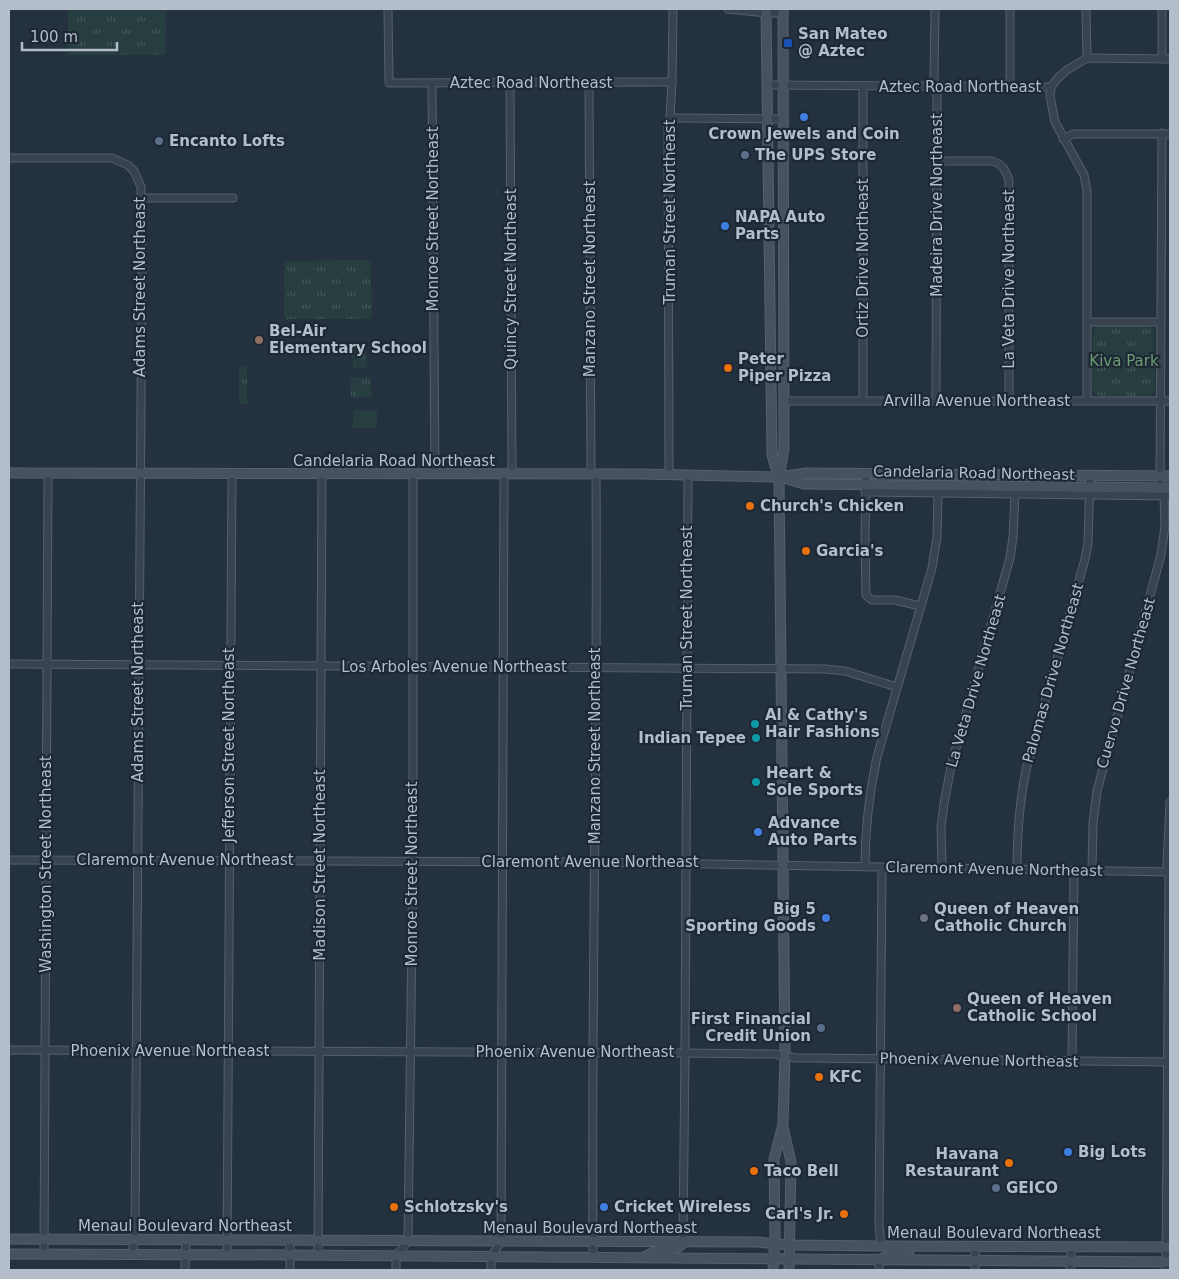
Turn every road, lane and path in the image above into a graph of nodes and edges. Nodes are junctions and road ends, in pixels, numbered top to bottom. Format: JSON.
{"nodes":[{"id":1,"x":388,"y":9,"type":"edge"},
{"id":2,"x":673,"y":9,"type":"edge"},
{"id":3,"x":728,"y":9,"type":"edge"},
{"id":4,"x":934,"y":9,"type":"edge"},
{"id":5,"x":1010,"y":9,"type":"edge"},
{"id":6,"x":1086,"y":9,"type":"edge"},
{"id":7,"x":1162,"y":9,"type":"edge"},
{"id":8,"x":766,"y":11,"type":"edge"},
{"id":9,"x":783,"y":11,"type":"edge"},
{"id":10,"x":1086,"y":58,"type":"junction"},
{"id":11,"x":1166,"y":59,"type":"edge"},
{"id":12,"x":672,"y":82,"type":"junction"},
{"id":13,"x":589,"y":83,"type":"junction"},
{"id":14,"x":432,"y":84,"type":"junction"},
{"id":15,"x":510,"y":84,"type":"junction"},
{"id":16,"x":768,"y":85,"type":"junction"},
{"id":17,"x":783,"y":85,"type":"junction"},
{"id":18,"x":863,"y":86,"type":"junction"},
{"id":19,"x":935,"y":86,"type":"junction"},
{"id":20,"x":1010,"y":87,"type":"junction"},
{"id":21,"x":1052,"y":87,"type":"junction"},
{"id":22,"x":670,"y":118,"type":"junction"},
{"id":23,"x":768,"y":118,"type":"junction"},
{"id":24,"x":783,"y":119,"type":"junction"},
{"id":25,"x":1162,"y":134,"type":"junction"},
{"id":26,"x":1170,"y":134,"type":"edge"},
{"id":27,"x":1064,"y":138,"type":"junction"},
{"id":28,"x":9,"y":158,"type":"edge"},
{"id":29,"x":937,"y":161,"type":"junction"},
{"id":30,"x":141,"y":198,"type":"junction"},
{"id":31,"x":233,"y":198,"type":"dead end"},
{"id":32,"x":1087,"y":322,"type":"junction"},
{"id":33,"x":1160,"y":322,"type":"junction"},
{"id":34,"x":770,"y":330,"type":"junction"},
{"id":35,"x":784,"y":401,"type":"junction"},
{"id":36,"x":863,"y":401,"type":"junction"},
{"id":37,"x":936,"y":401,"type":"junction"},
{"id":38,"x":1009,"y":401,"type":"junction"},
{"id":39,"x":1087,"y":401,"type":"junction"},
{"id":40,"x":1160,"y":401,"type":"junction"},
{"id":41,"x":1170,"y":401,"type":"edge"},
{"id":42,"x":866,"y":473,"type":"junction"},
{"id":43,"x":9,"y":474,"type":"edge"},
{"id":44,"x":48,"y":474,"type":"junction"},
{"id":45,"x":139,"y":474,"type":"junction"},
{"id":46,"x":232,"y":474,"type":"junction"},
{"id":47,"x":413,"y":474,"type":"junction"},
{"id":48,"x":435,"y":474,"type":"junction"},
{"id":49,"x":508,"y":474,"type":"junction"},
{"id":50,"x":593,"y":474,"type":"junction"},
{"id":51,"x":669,"y":474,"type":"junction"},
{"id":52,"x":322,"y":475,"type":"junction"},
{"id":53,"x":688,"y":475,"type":"junction"},
{"id":54,"x":1090,"y":476,"type":"junction"},
{"id":55,"x":1160,"y":476,"type":"junction"},
{"id":56,"x":1170,"y":476,"type":"edge"},
{"id":57,"x":779,"y":477,"type":"junction"},
{"id":58,"x":1170,"y":488,"type":"edge"},
{"id":59,"x":865,"y":489,"type":"junction"},
{"id":60,"x":1090,"y":491,"type":"junction"},
{"id":61,"x":938,"y":493,"type":"junction"},
{"id":62,"x":1015,"y":494,"type":"junction"},
{"id":63,"x":1165,"y":494,"type":"edge"},
{"id":64,"x":920,"y":606,"type":"junction"},
{"id":65,"x":9,"y":664,"type":"edge"},
{"id":66,"x":48,"y":664,"type":"junction"},
{"id":67,"x":138,"y":665,"type":"junction"},
{"id":68,"x":230,"y":666,"type":"junction"},
{"id":69,"x":322,"y":667,"type":"junction"},
{"id":70,"x":412,"y":667,"type":"junction"},
{"id":71,"x":504,"y":668,"type":"junction"},
{"id":72,"x":596,"y":668,"type":"junction"},
{"id":73,"x":687,"y":668,"type":"junction"},
{"id":74,"x":781,"y":669,"type":"junction"},
{"id":75,"x":897,"y":687,"type":"junction"},
{"id":76,"x":1170,"y":802,"type":"edge"},
{"id":77,"x":9,"y":860,"type":"edge"},
{"id":78,"x":46,"y":860,"type":"junction"},
{"id":79,"x":137,"y":860,"type":"junction"},
{"id":80,"x":320,"y":860,"type":"junction"},
{"id":81,"x":228,"y":861,"type":"junction"},
{"id":82,"x":412,"y":862,"type":"junction"},
{"id":83,"x":503,"y":862,"type":"junction"},
{"id":84,"x":595,"y":862,"type":"junction"},
{"id":85,"x":686,"y":863,"type":"junction"},
{"id":86,"x":783,"y":864,"type":"junction"},
{"id":87,"x":865,"y":867,"type":"junction"},
{"id":88,"x":882,"y":868,"type":"junction"},
{"id":89,"x":942,"y":868,"type":"junction"},
{"id":90,"x":1016,"y":870,"type":"junction"},
{"id":91,"x":1074,"y":870,"type":"junction"},
{"id":92,"x":1092,"y":870,"type":"junction"},
{"id":93,"x":1170,"y":872,"type":"edge"},
{"id":94,"x":9,"y":1050,"type":"edge"},
{"id":95,"x":45,"y":1050,"type":"junction"},
{"id":96,"x":135,"y":1050,"type":"junction"},
{"id":97,"x":227,"y":1051,"type":"junction"},
{"id":98,"x":319,"y":1051,"type":"junction"},
{"id":99,"x":410,"y":1052,"type":"junction"},
{"id":100,"x":501,"y":1052,"type":"junction"},
{"id":101,"x":592,"y":1052,"type":"junction"},
{"id":102,"x":685,"y":1053,"type":"junction"},
{"id":103,"x":785,"y":1056,"type":"junction"},
{"id":104,"x":880,"y":1059,"type":"junction"},
{"id":105,"x":1072,"y":1062,"type":"junction"},
{"id":106,"x":1170,"y":1062,"type":"edge"},
{"id":107,"x":783,"y":1124,"type":"junction"},
{"id":108,"x":9,"y":1239,"type":"edge"},
{"id":109,"x":44,"y":1239,"type":"junction"},
{"id":110,"x":135,"y":1239,"type":"junction"},
{"id":111,"x":186,"y":1239,"type":"junction"},
{"id":112,"x":227,"y":1240,"type":"junction"},
{"id":113,"x":290,"y":1240,"type":"junction"},
{"id":114,"x":318,"y":1240,"type":"junction"},
{"id":115,"x":408,"y":1241,"type":"junction"},
{"id":116,"x":501,"y":1241,"type":"junction"},
{"id":117,"x":592,"y":1242,"type":"junction"},
{"id":118,"x":683,"y":1242,"type":"junction"},
{"id":119,"x":774,"y":1243,"type":"junction"},
{"id":120,"x":791,"y":1245,"type":"junction"},
{"id":121,"x":928,"y":1245,"type":"junction"},
{"id":122,"x":881,"y":1246,"type":"junction"},
{"id":123,"x":975,"y":1246,"type":"junction"},
{"id":124,"x":1071,"y":1247,"type":"junction"},
{"id":125,"x":1168,"y":1247,"type":"edge"},
{"id":126,"x":9,"y":1254,"type":"edge"},
{"id":127,"x":44,"y":1255,"type":"junction"},
{"id":128,"x":132,"y":1255,"type":"junction"},
{"id":129,"x":186,"y":1255,"type":"junction"},
{"id":130,"x":227,"y":1255,"type":"junction"},
{"id":131,"x":290,"y":1255,"type":"junction"},
{"id":132,"x":318,"y":1255,"type":"junction"},
{"id":133,"x":396,"y":1256,"type":"junction"},
{"id":134,"x":491,"y":1257,"type":"junction"},
{"id":135,"x":592,"y":1257,"type":"junction"},
{"id":136,"x":645,"y":1257,"type":"junction"},
{"id":137,"x":773,"y":1259,"type":"junction"},
{"id":138,"x":790,"y":1259,"type":"junction"},
{"id":139,"x":853,"y":1260,"type":"junction"},
{"id":140,"x":879,"y":1260,"type":"junction"},
{"id":141,"x":975,"y":1260,"type":"junction"},
{"id":142,"x":1167,"y":1265,"type":"edge"},
{"id":143,"x":1070,"y":1266,"type":"edge"},
{"id":144,"x":186,"y":1270,"type":"edge"},
{"id":145,"x":290,"y":1270,"type":"edge"},
{"id":146,"x":396,"y":1270,"type":"edge"},
{"id":147,"x":491,"y":1270,"type":"edge"},
{"id":148,"x":773,"y":1270,"type":"edge"},
{"id":149,"x":790,"y":1270,"type":"edge"},
{"id":150,"x":879,"y":1270,"type":"edge"},
{"id":151,"x":975,"y":1270,"type":"edge"}],
"edges":[{"from":1,"to":14,"type":"street","name":"Aztec Road Northeast"},
{"from":2,"to":12,"type":"street","name":"Truman Street Northeast"},
{"from":3,"to":8,"type":"street"},
{"from":4,"to":19,"type":"street","name":"Madeira Drive Northeast"},
{"from":5,"to":20,"type":"street"},
{"from":6,"to":10,"type":"street"},
{"from":7,"to":11,"type":"street"},
{"from":8,"to":9,"type":"street"},
{"from":8,"to":16,"type":"main road"},
{"from":9,"to":17,"type":"main road"},
{"from":10,"to":11,"type":"street"},
{"from":10,"to":21,"type":"street","name":"Aztec Road Northeast"},
{"from":12,"to":13,"type":"street","name":"Aztec Road Northeast"},
{"from":12,"to":22,"type":"street","name":"Truman Street Northeast"},
{"from":13,"to":15,"type":"street","name":"Aztec Road Northeast"},
{"from":13,"to":50,"type":"street","name":"Manzano Street Northeast"},
{"from":14,"to":15,"type":"street","name":"Aztec Road Northeast"},
{"from":14,"to":48,"type":"street","name":"Monroe Street Northeast"},
{"from":15,"to":49,"type":"street","name":"Quincy Street Northeast"},
{"from":16,"to":17,"type":"street","name":"Aztec Road Northeast"},
{"from":16,"to":23,"type":"main road"},
{"from":17,"to":18,"type":"street","name":"Aztec Road Northeast"},
{"from":17,"to":24,"type":"main road"},
{"from":18,"to":19,"type":"street","name":"Aztec Road Northeast"},
{"from":18,"to":36,"type":"street","name":"Ortiz Drive Northeast"},
{"from":19,"to":20,"type":"street","name":"Aztec Road Northeast"},
{"from":19,"to":29,"type":"street","name":"Madeira Drive Northeast"},
{"from":20,"to":21,"type":"street","name":"Aztec Road Northeast"},
{"from":21,"to":27,"type":"street"},
{"from":22,"to":23,"type":"street"},
{"from":22,"to":51,"type":"street","name":"Truman Street Northeast"},
{"from":23,"to":24,"type":"street"},
{"from":23,"to":34,"type":"main road"},
{"from":24,"to":35,"type":"main road"},
{"from":25,"to":26,"type":"street"},
{"from":25,"to":27,"type":"street"},
{"from":25,"to":33,"type":"street","name":"Cuervo Drive Northeast"},
{"from":27,"to":32,"type":"street"},
{"from":28,"to":30,"type":"street","name":"Adams Street Northeast"},
{"from":29,"to":37,"type":"street","name":"Madeira Drive Northeast"},
{"from":29,"to":38,"type":"street","name":"La Veta Drive Northeast"},
{"from":30,"to":31,"type":"street"},
{"from":30,"to":45,"type":"street","name":"Adams Street Northeast"},
{"from":32,"to":33,"type":"street"},
{"from":32,"to":39,"type":"street"},
{"from":33,"to":40,"type":"street","name":"Cuervo Drive Northeast"},
{"from":34,"to":35,"type":"main road"},
{"from":34,"to":57,"type":"main road"},
{"from":35,"to":36,"type":"street","name":"Arvilla Avenue Northeast"},
{"from":35,"to":57,"type":"main road"},
{"from":36,"to":37,"type":"street","name":"Arvilla Avenue Northeast"},
{"from":37,"to":38,"type":"street","name":"Arvilla Avenue Northeast"},
{"from":38,"to":39,"type":"street","name":"Arvilla Avenue Northeast"},
{"from":39,"to":40,"type":"street","name":"Arvilla Avenue Northeast"},
{"from":40,"to":41,"type":"street","name":"Arvilla Avenue Northeast"},
{"from":40,"to":55,"type":"street","name":"Cuervo Drive Northeast"},
{"from":42,"to":54,"type":"main road","name":"Candelaria Road Northeast"},
{"from":42,"to":57,"type":"main road","name":"Candelaria Road Northeast"},
{"from":42,"to":59,"type":"street"},
{"from":43,"to":44,"type":"main road","name":"Candelaria Road Northeast"},
{"from":44,"to":45,"type":"main road","name":"Candelaria Road Northeast"},
{"from":44,"to":66,"type":"street","name":"Washington Street Northeast"},
{"from":45,"to":46,"type":"main road","name":"Candelaria Road Northeast"},
{"from":45,"to":67,"type":"street","name":"Adams Street Northeast"},
{"from":46,"to":52,"type":"main road","name":"Candelaria Road Northeast"},
{"from":46,"to":68,"type":"street","name":"Jefferson Street Northeast"},
{"from":47,"to":48,"type":"main road","name":"Candelaria Road Northeast"},
{"from":47,"to":52,"type":"main road","name":"Candelaria Road Northeast"},
{"from":47,"to":70,"type":"street","name":"Monroe Street Northeast"},
{"from":48,"to":49,"type":"main road","name":"Candelaria Road Northeast"},
{"from":49,"to":50,"type":"main road","name":"Candelaria Road Northeast"},
{"from":49,"to":71,"type":"street","name":"Quincy Street Northeast"},
{"from":50,"to":51,"type":"main road","name":"Candelaria Road Northeast"},
{"from":50,"to":72,"type":"street","name":"Manzano Street Northeast"},
{"from":51,"to":53,"type":"main road","name":"Candelaria Road Northeast"},
{"from":52,"to":69,"type":"street","name":"Madison Street Northeast"},
{"from":53,"to":57,"type":"main road","name":"Candelaria Road Northeast"},
{"from":53,"to":73,"type":"street","name":"Truman Street Northeast"},
{"from":54,"to":55,"type":"main road","name":"Candelaria Road Northeast"},
{"from":54,"to":60,"type":"street","name":"Palomas Drive Northeast"},
{"from":55,"to":56,"type":"main road","name":"Candelaria Road Northeast"},
{"from":55,"to":63,"type":"street","name":"Cuervo Drive Northeast"},
{"from":57,"to":59,"type":"main road","name":"Candelaria Road Northeast"},
{"from":57,"to":74,"type":"main road"},
{"from":58,"to":63,"type":"main road","name":"Candelaria Road Northeast"},
{"from":59,"to":60,"type":"main road","name":"Candelaria Road Northeast"},
{"from":59,"to":61,"type":"street"},
{"from":59,"to":64,"type":"street"},
{"from":60,"to":62,"type":"street"},
{"from":60,"to":63,"type":"main road","name":"Candelaria Road Northeast"},
{"from":60,"to":90,"type":"street","name":"Palomas Drive Northeast"},
{"from":61,"to":62,"type":"street"},
{"from":61,"to":64,"type":"street"},
{"from":62,"to":89,"type":"street","name":"La Veta Drive Northeast"},
{"from":63,"to":92,"type":"street","name":"Cuervo Drive Northeast"},
{"from":64,"to":75,"type":"street"},
{"from":65,"to":66,"type":"street","name":"Los Arboles Avenue Northeast"},
{"from":66,"to":67,"type":"street","name":"Los Arboles Avenue Northeast"},
{"from":66,"to":78,"type":"street","name":"Washington Street Northeast"},
{"from":67,"to":68,"type":"street","name":"Los Arboles Avenue Northeast"},
{"from":67,"to":79,"type":"street","name":"Adams Street Northeast"},
{"from":68,"to":69,"type":"street","name":"Los Arboles Avenue Northeast"},
{"from":68,"to":81,"type":"street","name":"Jefferson Street Northeast"},
{"from":69,"to":70,"type":"street","name":"Los Arboles Avenue Northeast"},
{"from":69,"to":80,"type":"street","name":"Madison Street Northeast"},
{"from":70,"to":71,"type":"street","name":"Los Arboles Avenue Northeast"},
{"from":70,"to":82,"type":"street","name":"Monroe Street Northeast"},
{"from":71,"to":72,"type":"street","name":"Los Arboles Avenue Northeast"},
{"from":71,"to":83,"type":"street","name":"Quincy Street Northeast"},
{"from":72,"to":73,"type":"street","name":"Los Arboles Avenue Northeast"},
{"from":72,"to":84,"type":"street","name":"Manzano Street Northeast"},
{"from":73,"to":74,"type":"street","name":"Los Arboles Avenue Northeast"},
{"from":73,"to":85,"type":"street","name":"Truman Street Northeast"},
{"from":74,"to":75,"type":"street","name":"Los Arboles Avenue Northeast"},
{"from":74,"to":86,"type":"main road"},
{"from":75,"to":87,"type":"street"},
{"from":76,"to":93,"type":"street"},
{"from":77,"to":78,"type":"street","name":"Claremont Avenue Northeast"},
{"from":78,"to":79,"type":"street","name":"Claremont Avenue Northeast"},
{"from":78,"to":95,"type":"street","name":"Washington Street Northeast"},
{"from":79,"to":81,"type":"street","name":"Claremont Avenue Northeast"},
{"from":79,"to":96,"type":"street","name":"Adams Street Northeast"},
{"from":80,"to":81,"type":"street","name":"Claremont Avenue Northeast"},
{"from":80,"to":82,"type":"street","name":"Claremont Avenue Northeast"},
{"from":80,"to":98,"type":"street","name":"Madison Street Northeast"},
{"from":81,"to":97,"type":"street","name":"Jefferson Street Northeast"},
{"from":82,"to":83,"type":"street","name":"Claremont Avenue Northeast"},
{"from":82,"to":99,"type":"street","name":"Monroe Street Northeast"},
{"from":83,"to":84,"type":"street","name":"Claremont Avenue Northeast"},
{"from":83,"to":100,"type":"street","name":"Quincy Street Northeast"},
{"from":84,"to":85,"type":"street","name":"Claremont Avenue Northeast"},
{"from":84,"to":101,"type":"street","name":"Manzano Street Northeast"},
{"from":85,"to":86,"type":"street","name":"Claremont Avenue Northeast"},
{"from":85,"to":102,"type":"street","name":"Truman Street Northeast"},
{"from":86,"to":87,"type":"street","name":"Claremont Avenue Northeast"},
{"from":86,"to":103,"type":"main road"},
{"from":87,"to":88,"type":"street","name":"Claremont Avenue Northeast"},
{"from":88,"to":89,"type":"street","name":"Claremont Avenue Northeast"},
{"from":88,"to":104,"type":"street"},
{"from":89,"to":90,"type":"street","name":"Claremont Avenue Northeast"},
{"from":90,"to":91,"type":"street","name":"Claremont Avenue Northeast"},
{"from":91,"to":92,"type":"street","name":"Claremont Avenue Northeast"},
{"from":91,"to":105,"type":"street"},
{"from":92,"to":93,"type":"street","name":"Claremont Avenue Northeast"},
{"from":93,"to":106,"type":"street"},
{"from":94,"to":95,"type":"street","name":"Phoenix Avenue Northeast"},
{"from":95,"to":96,"type":"street","name":"Phoenix Avenue Northeast"},
{"from":95,"to":109,"type":"street","name":"Washington Street Northeast"},
{"from":96,"to":97,"type":"street","name":"Phoenix Avenue Northeast"},
{"from":96,"to":110,"type":"street","name":"Adams Street Northeast"},
{"from":97,"to":98,"type":"street","name":"Phoenix Avenue Northeast"},
{"from":97,"to":112,"type":"street","name":"Jefferson Street Northeast"},
{"from":98,"to":99,"type":"street","name":"Phoenix Avenue Northeast"},
{"from":98,"to":114,"type":"street","name":"Madison Street Northeast"},
{"from":99,"to":100,"type":"street","name":"Phoenix Avenue Northeast"},
{"from":99,"to":115,"type":"street","name":"Monroe Street Northeast"},
{"from":100,"to":101,"type":"street","name":"Phoenix Avenue Northeast"},
{"from":100,"to":116,"type":"street","name":"Quincy Street Northeast"},
{"from":101,"to":102,"type":"street","name":"Phoenix Avenue Northeast"},
{"from":101,"to":117,"type":"street","name":"Manzano Street Northeast"},
{"from":102,"to":103,"type":"street","name":"Phoenix Avenue Northeast"},
{"from":102,"to":118,"type":"street","name":"Truman Street Northeast"},
{"from":103,"to":104,"type":"street","name":"Phoenix Avenue Northeast"},
{"from":103,"to":107,"type":"main road"},
{"from":104,"to":105,"type":"street","name":"Phoenix Avenue Northeast"},
{"from":104,"to":122,"type":"street"},
{"from":105,"to":106,"type":"street","name":"Phoenix Avenue Northeast"},
{"from":106,"to":125,"type":"street"},
{"from":107,"to":119,"type":"main road"},
{"from":107,"to":120,"type":"main road"},
{"from":108,"to":109,"type":"main road","name":"Menaul Boulevard Northeast"},
{"from":109,"to":110,"type":"main road","name":"Menaul Boulevard Northeast"},
{"from":109,"to":127,"type":"street","name":"Washington Street Northeast"},
{"from":110,"to":111,"type":"main road","name":"Menaul Boulevard Northeast"},
{"from":110,"to":128,"type":"street","name":"Adams Street Northeast"},
{"from":111,"to":112,"type":"main road","name":"Menaul Boulevard Northeast"},
{"from":111,"to":129,"type":"street"},
{"from":112,"to":113,"type":"main road","name":"Menaul Boulevard Northeast"},
{"from":112,"to":130,"type":"street","name":"Jefferson Street Northeast"},
{"from":113,"to":114,"type":"main road","name":"Menaul Boulevard Northeast"},
{"from":113,"to":131,"type":"street"},
{"from":114,"to":115,"type":"main road","name":"Menaul Boulevard Northeast"},
{"from":114,"to":132,"type":"street","name":"Madison Street Northeast"},
{"from":115,"to":116,"type":"main road","name":"Menaul Boulevard Northeast"},
{"from":115,"to":133,"type":"street"},
{"from":116,"to":117,"type":"main road","name":"Menaul Boulevard Northeast"},
{"from":116,"to":134,"type":"street"},
{"from":117,"to":118,"type":"main road","name":"Menaul Boulevard Northeast"},
{"from":117,"to":135,"type":"street","name":"Manzano Street Northeast"},
{"from":118,"to":119,"type":"main road","name":"Menaul Boulevard Northeast"},
{"from":118,"to":136,"type":"main road"},
{"from":119,"to":120,"type":"main road","name":"Menaul Boulevard Northeast"},
{"from":119,"to":137,"type":"main road"},
{"from":120,"to":122,"type":"main road","name":"Menaul Boulevard Northeast"},
{"from":120,"to":138,"type":"main road"},
{"from":121,"to":122,"type":"main road","name":"Menaul Boulevard Northeast"},
{"from":121,"to":123,"type":"main road","name":"Menaul Boulevard Northeast"},
{"from":121,"to":140,"type":"main road"},
{"from":122,"to":139,"type":"main road"},
{"from":123,"to":124,"type":"main road","name":"Menaul Boulevard Northeast"},
{"from":123,"to":141,"type":"street"},
{"from":124,"to":125,"type":"main road","name":"Menaul Boulevard Northeast"},
{"from":124,"to":143,"type":"street"},
{"from":125,"to":142,"type":"street"},
{"from":126,"to":127,"type":"main road","name":"Menaul Boulevard Northeast"},
{"from":127,"to":128,"type":"main road","name":"Menaul Boulevard Northeast"},
{"from":128,"to":129,"type":"main road","name":"Menaul Boulevard Northeast"},
{"from":129,"to":130,"type":"main road","name":"Menaul Boulevard Northeast"},
{"from":129,"to":144,"type":"street"},
{"from":130,"to":131,"type":"main road","name":"Menaul Boulevard Northeast"},
{"from":131,"to":132,"type":"main road","name":"Menaul Boulevard Northeast"},
{"from":131,"to":145,"type":"street"},
{"from":132,"to":133,"type":"main road","name":"Menaul Boulevard Northeast"},
{"from":133,"to":134,"type":"main road","name":"Menaul Boulevard Northeast"},
{"from":133,"to":146,"type":"street"},
{"from":134,"to":135,"type":"main road","name":"Menaul Boulevard Northeast"},
{"from":134,"to":147,"type":"street"},
{"from":135,"to":136,"type":"main road","name":"Menaul Boulevard Northeast"},
{"from":136,"to":137,"type":"main road","name":"Menaul Boulevard Northeast"},
{"from":137,"to":138,"type":"main road","name":"Menaul Boulevard Northeast"},
{"from":137,"to":148,"type":"main road"},
{"from":138,"to":139,"type":"main road","name":"Menaul Boulevard Northeast"},
{"from":138,"to":149,"type":"main road"},
{"from":139,"to":140,"type":"main road","name":"Menaul Boulevard Northeast"},
{"from":140,"to":141,"type":"main road","name":"Menaul Boulevard Northeast"},
{"from":140,"to":150,"type":"street"},
{"from":141,"to":143,"type":"main road","name":"Menaul Boulevard Northeast"},
{"from":141,"to":151,"type":"street"},
{"from":142,"to":143,"type":"main road","name":"Menaul Boulevard Northeast"}]}
